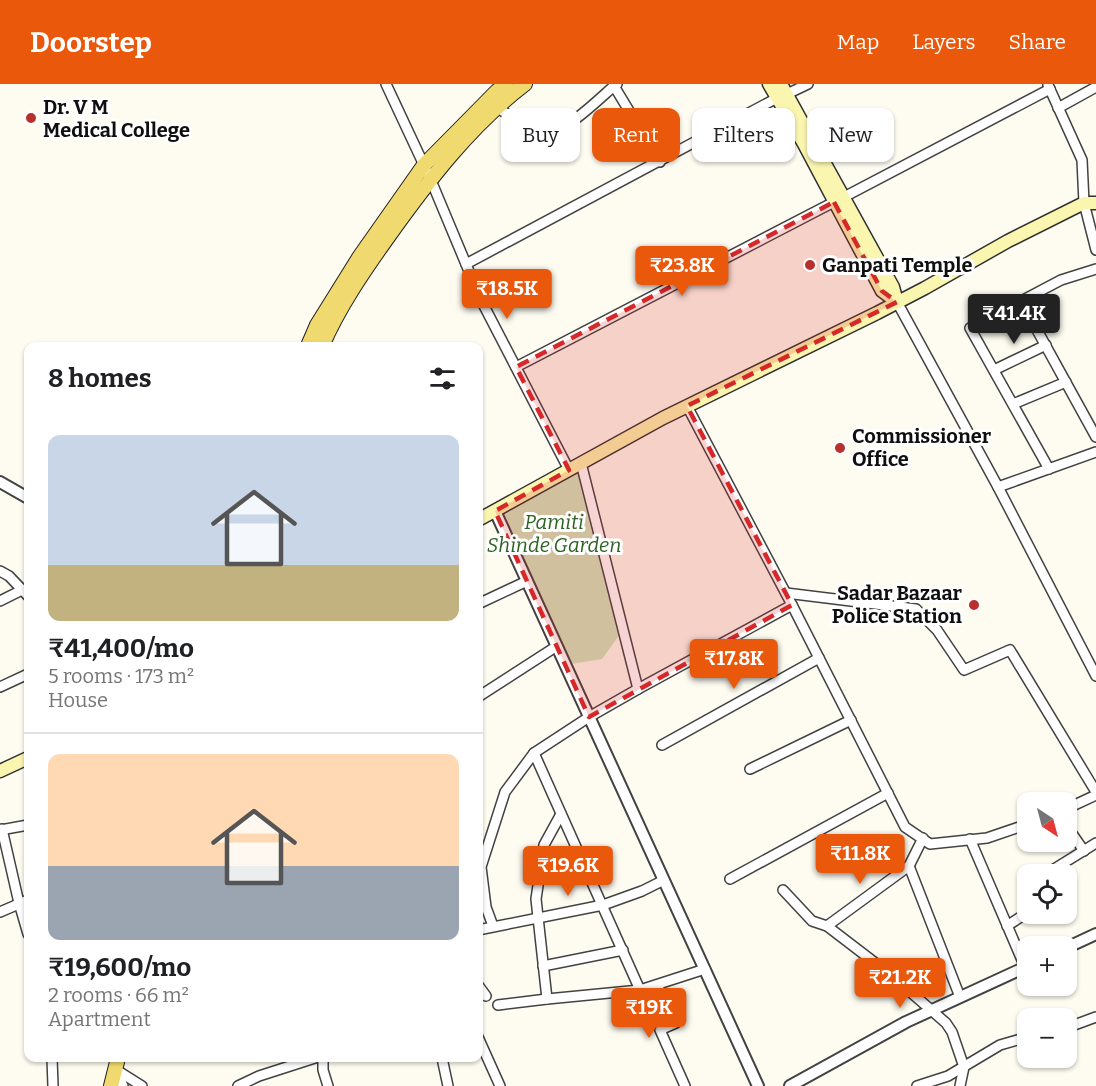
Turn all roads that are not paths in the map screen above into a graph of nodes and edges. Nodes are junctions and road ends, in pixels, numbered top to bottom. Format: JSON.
{"nodes":[{"id":1,"x":386,"y":84,"type":"edge"},
{"id":2,"x":525,"y":84,"type":"edge"},
{"id":3,"x":769,"y":84,"type":"edge"},
{"id":4,"x":808,"y":84,"type":"edge"},
{"id":5,"x":615,"y":85,"type":"edge"},
{"id":6,"x":498,"y":86,"type":"edge"},
{"id":7,"x":1049,"y":87,"type":"edge"},
{"id":8,"x":1096,"y":87,"type":"edge"},
{"id":9,"x":782,"y":92,"type":"edge"},
{"id":10,"x":496,"y":107,"type":"junction"},
{"id":11,"x":628,"y":108,"type":"edge"},
{"id":12,"x":1058,"y":108,"type":"junction"},
{"id":13,"x":680,"y":151,"type":"edge"},
{"id":14,"x":660,"y":162,"type":"edge"},
{"id":15,"x":427,"y":171,"type":"junction"},
{"id":16,"x":839,"y":199,"type":"junction"},
{"id":17,"x":1090,"y":203,"type":"edge"},
{"id":18,"x":1096,"y":250,"type":"edge"},
{"id":19,"x":466,"y":264,"type":"junction"},
{"id":20,"x":1096,"y":269,"type":"edge"},
{"id":21,"x":1022,"y":301,"type":"junction"},
{"id":22,"x":897,"y":302,"type":"junction"},
{"id":23,"x":310,"y":342,"type":"edge"},
{"id":24,"x":324,"y":342,"type":"edge"},
{"id":25,"x":1046,"y":345,"type":"junction"},
{"id":26,"x":516,"y":367,"type":"junction"},
{"id":27,"x":994,"y":370,"type":"junction"},
{"id":28,"x":1066,"y":382,"type":"junction"},
{"id":29,"x":1013,"y":404,"type":"junction"},
{"id":30,"x":687,"y":406,"type":"junction"},
{"id":31,"x":1096,"y":437,"type":"edge"},
{"id":32,"x":1096,"y":452,"type":"edge"},
{"id":33,"x":581,"y":463,"type":"junction"},
{"id":34,"x":1048,"y":469,"type":"junction"},
{"id":35,"x":569,"y":470,"type":"junction"},
{"id":36,"x":0,"y":482,"type":"edge"},
{"id":37,"x":998,"y":487,"type":"junction"},
{"id":38,"x":24,"y":496,"type":"edge"},
{"id":39,"x":495,"y":511,"type":"junction"},
{"id":40,"x":483,"y":517,"type":"edge"},
{"id":41,"x":0,"y":571,"type":"edge"},
{"id":42,"x":527,"y":581,"type":"junction"},
{"id":43,"x":24,"y":592,"type":"edge"},
{"id":44,"x":24,"y":593,"type":"edge"},
{"id":45,"x":786,"y":593,"type":"junction"},
{"id":46,"x":0,"y":601,"type":"edge"},
{"id":47,"x":483,"y":602,"type":"edge"},
{"id":48,"x":792,"y":605,"type":"junction"},
{"id":49,"x":557,"y":646,"type":"junction"},
{"id":50,"x":819,"y":658,"type":"junction"},
{"id":51,"x":24,"y":676,"type":"edge"},
{"id":52,"x":1096,"y":676,"type":"edge"},
{"id":53,"x":0,"y":687,"type":"edge"},
{"id":54,"x":638,"y":689,"type":"junction"},
{"id":55,"x":483,"y":694,"type":"edge"},
{"id":56,"x":590,"y":717,"type":"junction"},
{"id":57,"x":851,"y":720,"type":"junction"},
{"id":58,"x":662,"y":746,"type":"dead end"},
{"id":59,"x":534,"y":753,"type":"junction"},
{"id":60,"x":24,"y":760,"type":"edge"},
{"id":61,"x":750,"y":769,"type":"dead end"},
{"id":62,"x":0,"y":771,"type":"edge"},
{"id":63,"x":888,"y":793,"type":"junction"},
{"id":64,"x":1096,"y":794,"type":"edge"},
{"id":65,"x":1077,"y":804,"type":"edge"},
{"id":66,"x":561,"y":814,"type":"junction"},
{"id":67,"x":24,"y":826,"type":"edge"},
{"id":68,"x":1017,"y":828,"type":"edge"},
{"id":69,"x":1,"y":830,"type":"edge"},
{"id":70,"x":922,"y":838,"type":"junction"},
{"id":71,"x":969,"y":839,"type":"junction"},
{"id":72,"x":1077,"y":841,"type":"edge"},
{"id":73,"x":1096,"y":843,"type":"edge"},
{"id":74,"x":483,"y":850,"type":"edge"},
{"id":75,"x":1084,"y":851,"type":"junction"},
{"id":76,"x":1063,"y":864,"type":"edge"},
{"id":77,"x":909,"y":866,"type":"junction"},
{"id":78,"x":730,"y":879,"type":"dead end"},
{"id":79,"x":664,"y":880,"type":"junction"},
{"id":80,"x":483,"y":883,"type":"edge"},
{"id":81,"x":783,"y":890,"type":"dead end"},
{"id":82,"x":24,"y":902,"type":"edge"},
{"id":83,"x":603,"y":905,"type":"junction"},
{"id":84,"x":0,"y":912,"type":"edge"},
{"id":85,"x":538,"y":917,"type":"junction"},
{"id":86,"x":1017,"y":919,"type":"edge"},
{"id":87,"x":493,"y":926,"type":"junction"},
{"id":88,"x":827,"y":926,"type":"junction"},
{"id":89,"x":1007,"y":926,"type":"junction"},
{"id":90,"x":483,"y":929,"type":"edge"},
{"id":91,"x":1096,"y":934,"type":"edge"},
{"id":92,"x":1077,"y":943,"type":"edge"},
{"id":93,"x":1017,"y":947,"type":"edge"},
{"id":94,"x":623,"y":950,"type":"junction"},
{"id":95,"x":543,"y":966,"type":"junction"},
{"id":96,"x":705,"y":969,"type":"junction"},
{"id":97,"x":1017,"y":970,"type":"edge"},
{"id":98,"x":657,"y":985,"type":"junction"},
{"id":99,"x":640,"y":990,"type":"junction"},
{"id":100,"x":483,"y":992,"type":"edge"},
{"id":101,"x":486,"y":996,"type":"dead end"},
{"id":102,"x":960,"y":997,"type":"junction"},
{"id":103,"x":547,"y":999,"type":"junction"},
{"id":104,"x":498,"y":1005,"type":"dead end"},
{"id":105,"x":932,"y":1010,"type":"junction"},
{"id":106,"x":1096,"y":1017,"type":"edge"},
{"id":107,"x":1077,"y":1024,"type":"edge"},
{"id":108,"x":1017,"y":1040,"type":"edge"},
{"id":109,"x":483,"y":1048,"type":"edge"},
{"id":110,"x":52,"y":1062,"type":"edge"},
{"id":111,"x":303,"y":1062,"type":"edge"},
{"id":112,"x":323,"y":1062,"type":"edge"},
{"id":113,"x":443,"y":1062,"type":"edge"},
{"id":114,"x":116,"y":1063,"type":"edge"},
{"id":115,"x":964,"y":1067,"type":"junction"},
{"id":116,"x":53,"y":1086,"type":"edge"},
{"id":117,"x":111,"y":1086,"type":"edge"},
{"id":118,"x":123,"y":1086,"type":"edge"},
{"id":119,"x":142,"y":1086,"type":"edge"},
{"id":120,"x":238,"y":1086,"type":"edge"},
{"id":121,"x":328,"y":1086,"type":"edge"},
{"id":122,"x":448,"y":1086,"type":"edge"},
{"id":123,"x":500,"y":1086,"type":"edge"},
{"id":124,"x":685,"y":1086,"type":"edge"},
{"id":125,"x":758,"y":1086,"type":"edge"},
{"id":126,"x":790,"y":1086,"type":"edge"},
{"id":127,"x":917,"y":1086,"type":"edge"},
{"id":128,"x":960,"y":1086,"type":"edge"}],
"edges":[{"from":1,"to":15,"type":"street"},
{"from":2,"to":10,"type":"main road"},
{"from":3,"to":9,"type":"main road"},
{"from":4,"to":9,"type":"street"},
{"from":5,"to":10,"type":"street"},
{"from":5,"to":11,"type":"street"},
{"from":6,"to":15,"type":"main road"},
{"from":7,"to":12,"type":"street"},
{"from":7,"to":16,"type":"street"},
{"from":8,"to":12,"type":"street"},
{"from":9,"to":13,"type":"street"},
{"from":9,"to":16,"type":"main road"},
{"from":10,"to":15,"type":"main road"},
{"from":12,"to":17,"type":"street"},
{"from":14,"to":19,"type":"street"},
{"from":15,"to":19,"type":"street"},
{"from":15,"to":23,"type":"main road"},
{"from":15,"to":24,"type":"main road"},
{"from":16,"to":22,"type":"main road"},
{"from":16,"to":26,"type":"street"},
{"from":17,"to":18,"type":"street"},
{"from":17,"to":22,"type":"main road"},
{"from":19,"to":26,"type":"street"},
{"from":20,"to":21,"type":"street"},
{"from":21,"to":25,"type":"street"},
{"from":21,"to":27,"type":"street"},
{"from":22,"to":30,"type":"main road"},
{"from":22,"to":37,"type":"street"},
{"from":25,"to":27,"type":"street"},
{"from":25,"to":28,"type":"street"},
{"from":26,"to":35,"type":"street"},
{"from":27,"to":29,"type":"street"},
{"from":28,"to":29,"type":"street"},
{"from":28,"to":31,"type":"street"},
{"from":29,"to":34,"type":"street"},
{"from":30,"to":33,"type":"main road"},
{"from":30,"to":45,"type":"street"},
{"from":32,"to":34,"type":"street"},
{"from":33,"to":35,"type":"main road"},
{"from":33,"to":54,"type":"street"},
{"from":34,"to":37,"type":"street"},
{"from":35,"to":39,"type":"main road"},
{"from":36,"to":38,"type":"street"},
{"from":37,"to":52,"type":"street"},
{"from":39,"to":40,"type":"main road"},
{"from":39,"to":42,"type":"street"},
{"from":41,"to":43,"type":"street"},
{"from":42,"to":47,"type":"street"},
{"from":42,"to":49,"type":"street"},
{"from":44,"to":46,"type":"street"},
{"from":45,"to":48,"type":"street"},
{"from":45,"to":64,"type":"street"},
{"from":48,"to":50,"type":"street"},
{"from":48,"to":54,"type":"street"},
{"from":49,"to":55,"type":"street"},
{"from":49,"to":56,"type":"street"},
{"from":50,"to":57,"type":"street"},
{"from":50,"to":58,"type":"street"},
{"from":51,"to":53,"type":"street"},
{"from":54,"to":56,"type":"street"},
{"from":56,"to":59,"type":"street"},
{"from":56,"to":79,"type":"street"},
{"from":57,"to":61,"type":"street"},
{"from":57,"to":63,"type":"street"},
{"from":59,"to":66,"type":"street"},
{"from":59,"to":74,"type":"street"},
{"from":60,"to":62,"type":"main road"},
{"from":63,"to":70,"type":"street"},
{"from":63,"to":78,"type":"street"},
{"from":64,"to":65,"type":"street"},
{"from":66,"to":83,"type":"street"},
{"from":66,"to":85,"type":"street"},
{"from":67,"to":69,"type":"street"},
{"from":68,"to":71,"type":"street"},
{"from":69,"to":82,"type":"street"},
{"from":70,"to":71,"type":"street"},
{"from":70,"to":77,"type":"street"},
{"from":71,"to":89,"type":"street"},
{"from":72,"to":75,"type":"street"},
{"from":73,"to":75,"type":"street"},
{"from":75,"to":76,"type":"street"},
{"from":77,"to":88,"type":"street"},
{"from":77,"to":102,"type":"street"},
{"from":79,"to":83,"type":"street"},
{"from":79,"to":96,"type":"street"},
{"from":80,"to":87,"type":"street"},
{"from":81,"to":88,"type":"street"},
{"from":82,"to":84,"type":"street"},
{"from":83,"to":85,"type":"street"},
{"from":83,"to":94,"type":"street"},
{"from":85,"to":87,"type":"street"},
{"from":85,"to":95,"type":"street"},
{"from":86,"to":89,"type":"street"},
{"from":87,"to":90,"type":"street"},
{"from":88,"to":105,"type":"street"},
{"from":89,"to":93,"type":"street"},
{"from":91,"to":92,"type":"street"},
{"from":94,"to":95,"type":"street"},
{"from":94,"to":99,"type":"street"},
{"from":95,"to":103,"type":"street"},
{"from":96,"to":98,"type":"street"},
{"from":96,"to":125,"type":"street"},
{"from":97,"to":102,"type":"street"},
{"from":98,"to":99,"type":"street"},
{"from":98,"to":124,"type":"street"},
{"from":99,"to":103,"type":"street"},
{"from":100,"to":101,"type":"street"},
{"from":102,"to":105,"type":"street"},
{"from":103,"to":104,"type":"street"},
{"from":105,"to":115,"type":"street"},
{"from":105,"to":126,"type":"street"},
{"from":106,"to":107,"type":"street"},
{"from":108,"to":115,"type":"street"},
{"from":109,"to":123,"type":"street"},
{"from":110,"to":116,"type":"street"},
{"from":111,"to":120,"type":"street"},
{"from":112,"to":121,"type":"street"},
{"from":113,"to":122,"type":"street"},
{"from":114,"to":117,"type":"main road"},
{"from":114,"to":118,"type":"street"},
{"from":114,"to":119,"type":"street"},
{"from":115,"to":127,"type":"street"},
{"from":115,"to":128,"type":"street"}]}
